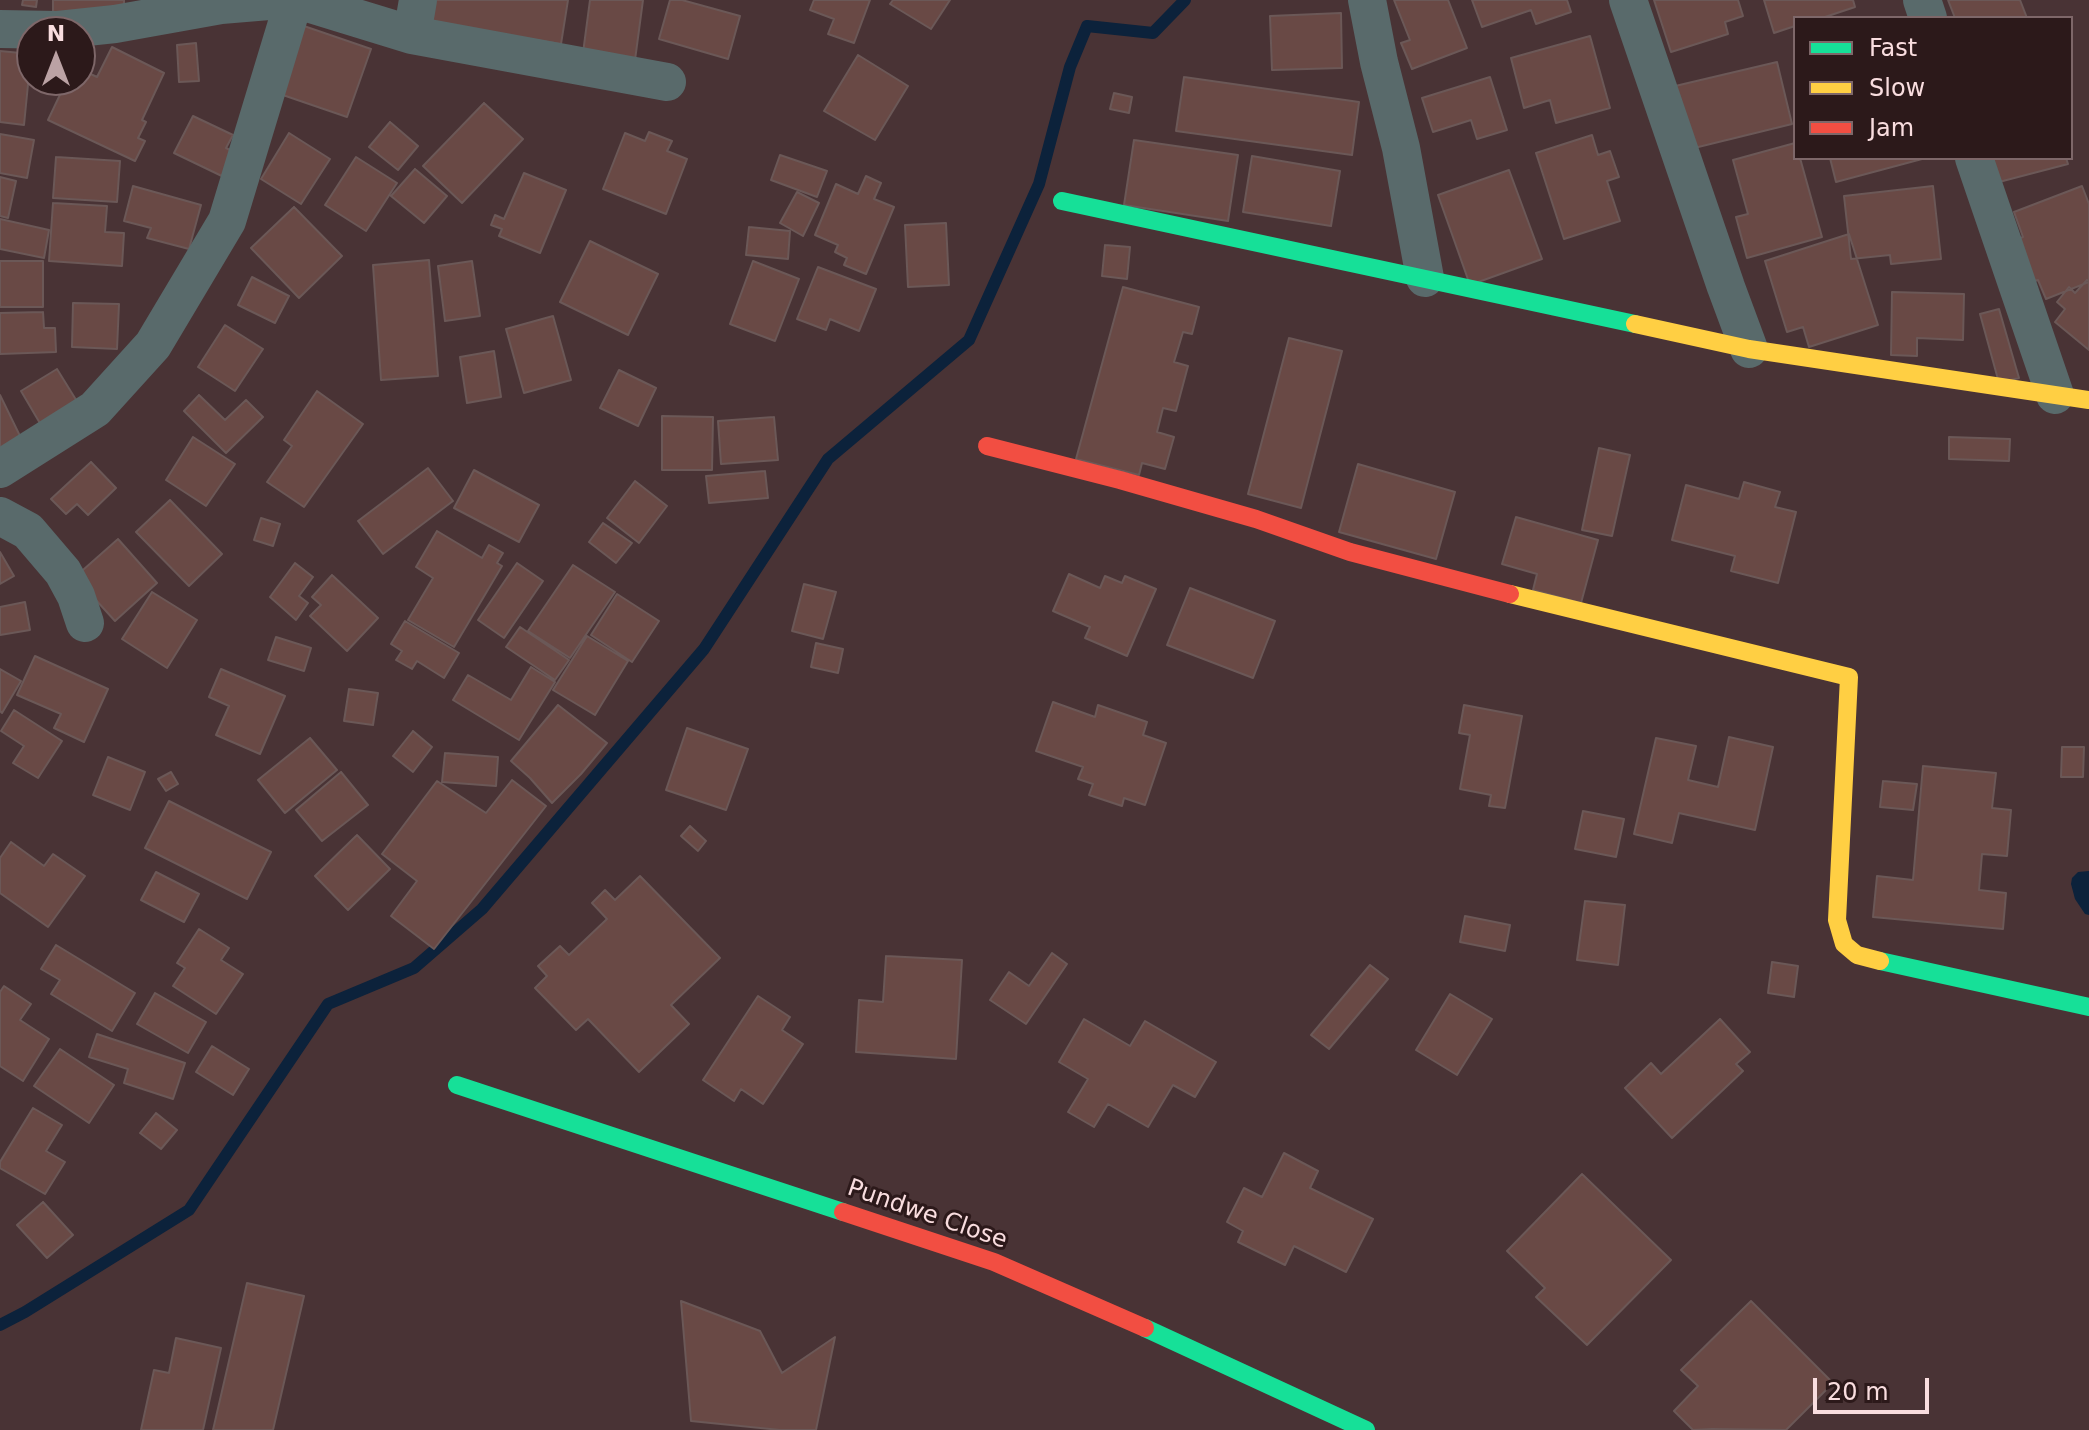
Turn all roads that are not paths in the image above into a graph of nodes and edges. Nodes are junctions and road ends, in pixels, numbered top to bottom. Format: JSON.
{"nodes":[{"id":1,"x":281,"y":0,"type":"edge"},
{"id":2,"x":296,"y":0,"type":"edge"},
{"id":3,"x":1367,"y":0,"type":"edge"},
{"id":4,"x":1628,"y":0,"type":"edge"},
{"id":5,"x":415,"y":18,"type":"edge"},
{"id":6,"x":0,"y":29,"type":"edge"},
{"id":7,"x":667,"y":82,"type":"dead end"},
{"id":8,"x":1975,"y":160,"type":"edge"},
{"id":9,"x":1062,"y":201,"type":"dead end"},
{"id":10,"x":1425,"y":278,"type":"junction"},
{"id":11,"x":1749,"y":349,"type":"junction"},
{"id":12,"x":2072,"y":398,"type":"edge"},
{"id":13,"x":987,"y":446,"type":"dead end"},
{"id":14,"x":0,"y":469,"type":"edge"},
{"id":15,"x":0,"y":516,"type":"edge"},
{"id":16,"x":85,"y":623,"type":"dead end"},
{"id":17,"x":2089,"y":1007,"type":"edge"},
{"id":18,"x":457,"y":1085,"type":"dead end"},
{"id":19,"x":1366,"y":1430,"type":"edge"}],
"edges":[{"from":1,"to":6,"type":"street"},
{"from":2,"to":5,"type":"street"},
{"from":2,"to":14,"type":"street"},
{"from":3,"to":10,"type":"street"},
{"from":4,"to":11,"type":"street"},
{"from":5,"to":7,"type":"street"},
{"from":8,"to":12,"type":"street"},
{"from":9,"to":10,"type":"street"},
{"from":10,"to":11,"type":"street"},
{"from":11,"to":12,"type":"street"},
{"from":13,"to":17,"type":"street"},
{"from":15,"to":16,"type":"street"},
{"from":18,"to":19,"type":"street","name":"Pundwe Close"}]}
